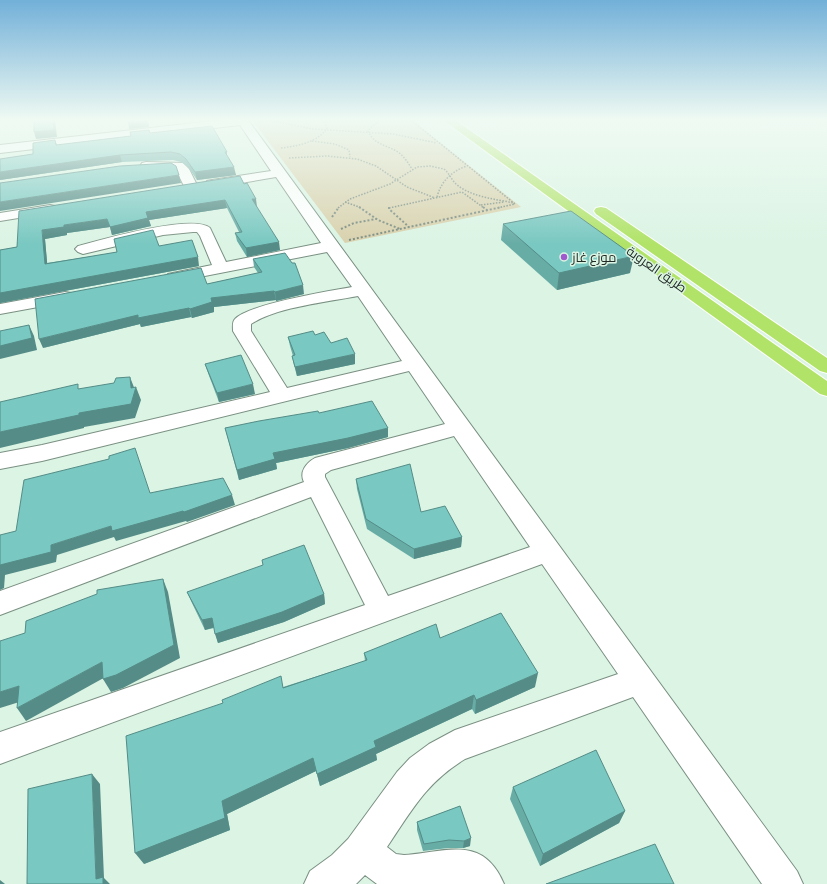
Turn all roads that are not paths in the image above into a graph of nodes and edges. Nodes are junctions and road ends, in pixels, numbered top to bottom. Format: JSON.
{"nodes":[{"id":1,"x":278,"y":161,"type":"edge"},
{"id":2,"x":506,"y":161,"type":"edge"},
{"id":3,"x":530,"y":161,"type":"edge"},
{"id":4,"x":282,"y":166,"type":"junction"},
{"id":5,"x":138,"y":167,"type":"edge"},
{"id":6,"x":542,"y":170,"type":"dead end"},
{"id":7,"x":191,"y":187,"type":"junction"},
{"id":8,"x":176,"y":190,"type":"edge"},
{"id":9,"x":588,"y":201,"type":"dead end"},
{"id":10,"x":61,"y":207,"type":"edge"},
{"id":11,"x":0,"y":217,"type":"edge"},
{"id":12,"x":330,"y":237,"type":"junction"},
{"id":13,"x":84,"y":249,"type":"dead end"},
{"id":14,"x":221,"y":268,"type":"junction"},
{"id":15,"x":160,"y":279,"type":"edge"},
{"id":16,"x":363,"y":290,"type":"junction"},
{"id":17,"x":76,"y":295,"type":"edge"},
{"id":18,"x":0,"y":309,"type":"edge"},
{"id":19,"x":416,"y":364,"type":"junction"},
{"id":20,"x":827,"y":367,"type":"edge"},
{"id":21,"x":827,"y":390,"type":"edge"},
{"id":22,"x":282,"y":396,"type":"junction"},
{"id":23,"x":460,"y":427,"type":"junction"},
{"id":24,"x":0,"y":461,"type":"edge"},
{"id":25,"x":317,"y":486,"type":"junction"},
{"id":26,"x":548,"y":551,"type":"junction"},
{"id":27,"x":0,"y":603,"type":"edge"},
{"id":28,"x":382,"y":611,"type":"junction"},
{"id":29,"x":639,"y":681,"type":"junction"},
{"id":30,"x":0,"y":748,"type":"edge"},
{"id":31,"x":364,"y":849,"type":"junction"},
{"id":32,"x":323,"y":884,"type":"edge"},
{"id":33,"x":484,"y":884,"type":"edge"},
{"id":34,"x":784,"y":884,"type":"edge"}],
"edges":[{"from":1,"to":4,"type":"street"},
{"from":2,"to":21,"type":"highway","name":"طريق العروبة"},
{"from":3,"to":6,"type":"highway"},
{"from":4,"to":7,"type":"street"},
{"from":4,"to":12,"type":"street"},
{"from":5,"to":7,"type":"street"},
{"from":7,"to":8,"type":"street"},
{"from":9,"to":20,"type":"highway","name":"طريق العروبة"},
{"from":10,"to":11,"type":"street"},
{"from":12,"to":14,"type":"street"},
{"from":12,"to":16,"type":"street"},
{"from":13,"to":14,"type":"street"},
{"from":14,"to":15,"type":"street"},
{"from":16,"to":19,"type":"street"},
{"from":16,"to":22,"type":"street"},
{"from":17,"to":18,"type":"street"},
{"from":19,"to":22,"type":"street"},
{"from":19,"to":23,"type":"street"},
{"from":22,"to":24,"type":"street"},
{"from":23,"to":25,"type":"street"},
{"from":23,"to":26,"type":"street"},
{"from":25,"to":27,"type":"street"},
{"from":25,"to":28,"type":"street"},
{"from":26,"to":28,"type":"street"},
{"from":26,"to":29,"type":"street"},
{"from":28,"to":30,"type":"street"},
{"from":29,"to":31,"type":"street"},
{"from":29,"to":34,"type":"street"},
{"from":31,"to":32,"type":"street"},
{"from":31,"to":33,"type":"street"}]}
